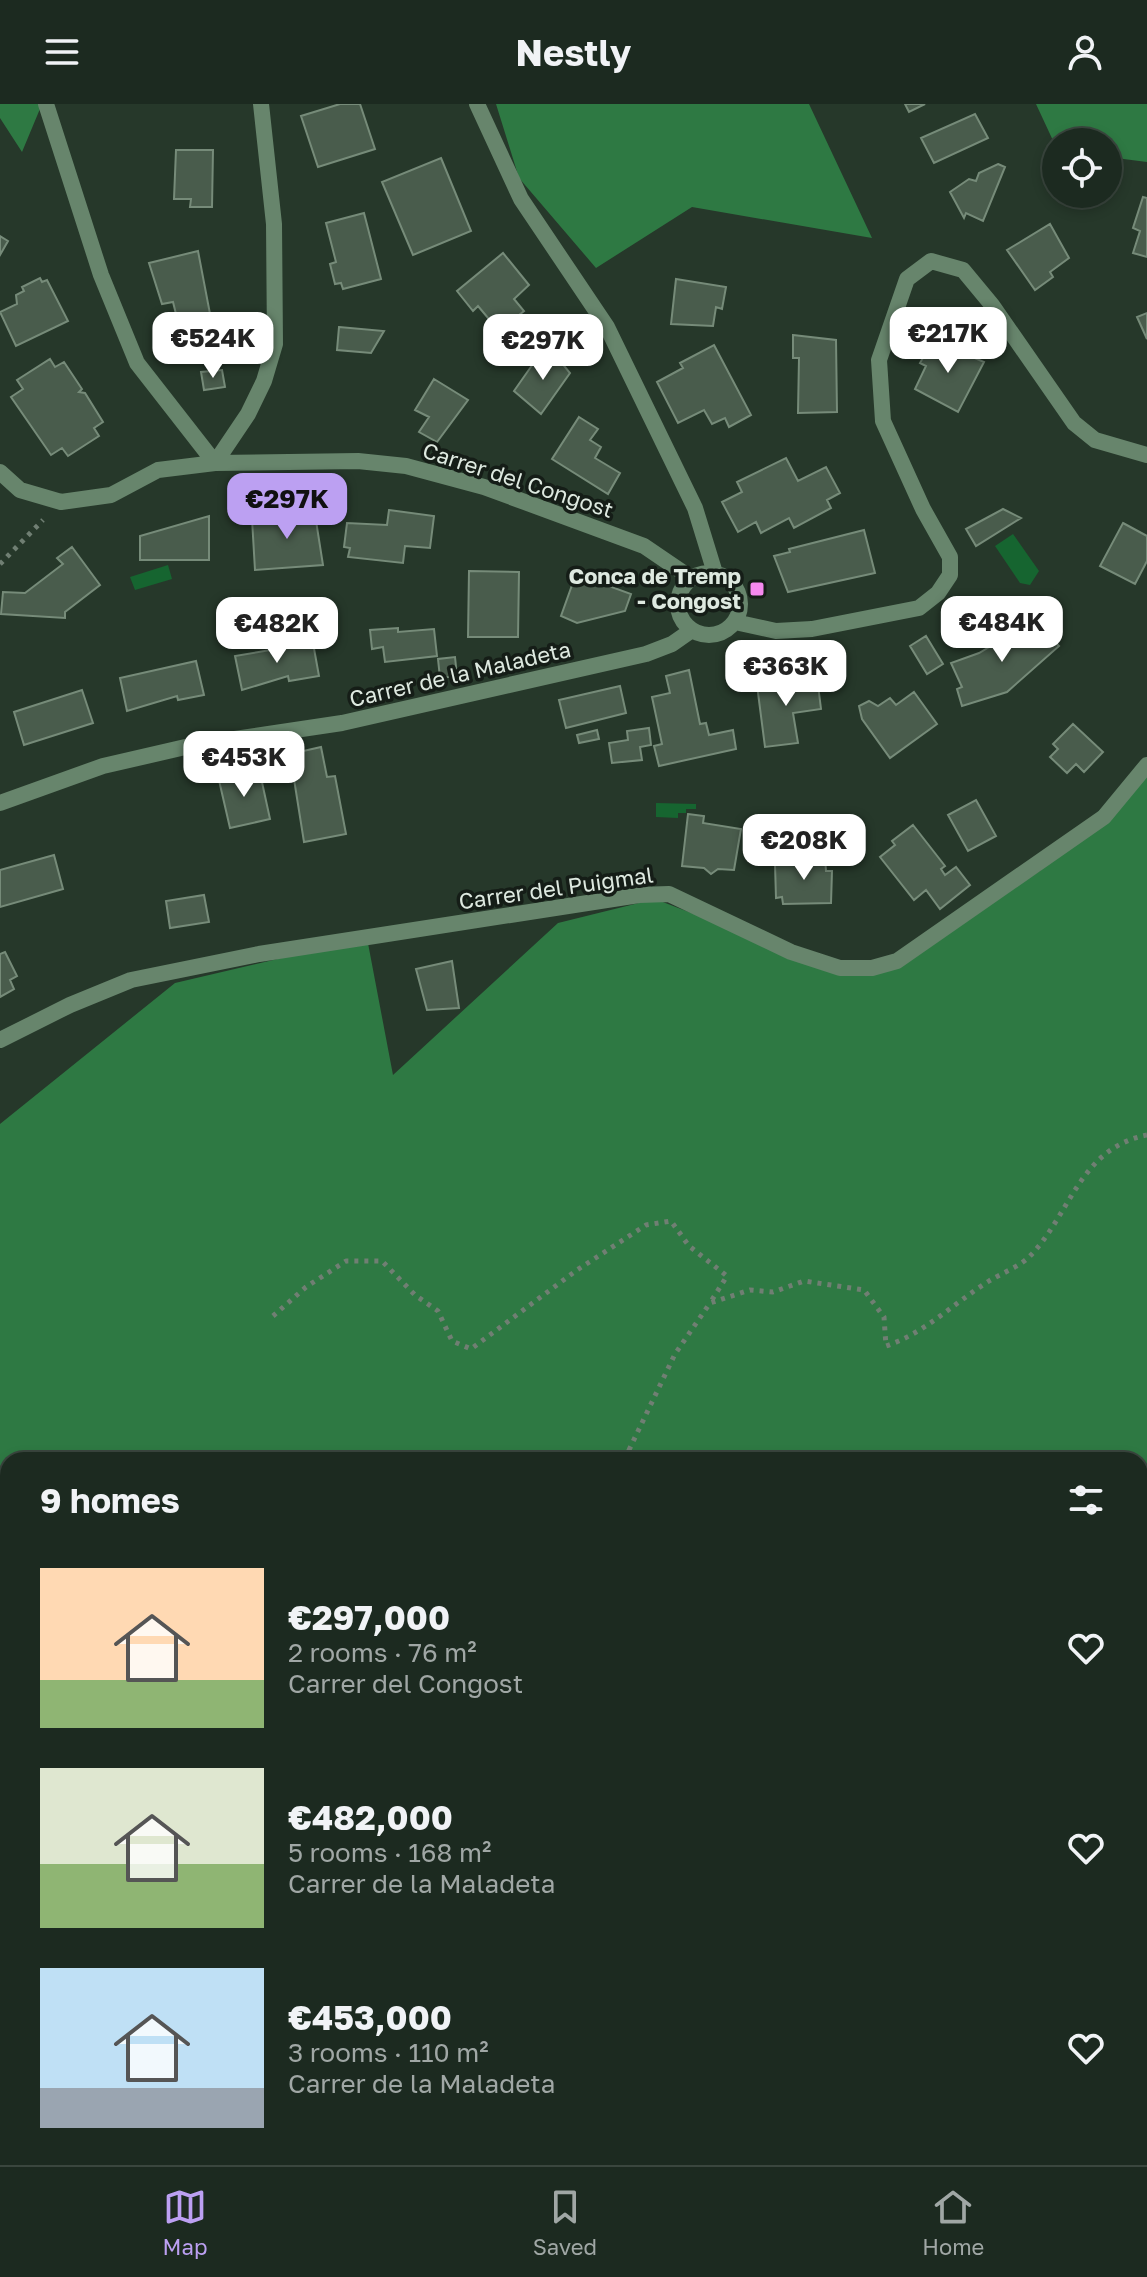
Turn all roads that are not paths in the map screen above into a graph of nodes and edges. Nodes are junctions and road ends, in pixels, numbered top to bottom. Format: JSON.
{"nodes":[{"id":1,"x":46,"y":104,"type":"edge"},
{"id":2,"x":261,"y":104,"type":"edge"},
{"id":3,"x":477,"y":104,"type":"edge"},
{"id":4,"x":1147,"y":455,"type":"edge"},
{"id":5,"x":215,"y":463,"type":"junction"},
{"id":6,"x":0,"y":472,"type":"edge"},
{"id":7,"x":715,"y":573,"type":"junction"},
{"id":8,"x":691,"y":578,"type":"junction"},
{"id":9,"x":735,"y":622,"type":"junction"},
{"id":10,"x":692,"y":630,"type":"junction"},
{"id":11,"x":1147,"y":765,"type":"edge"},
{"id":12,"x":0,"y":803,"type":"edge"},
{"id":13,"x":0,"y":1040,"type":"edge"}],
"edges":[{"from":1,"to":5,"type":"street"},
{"from":2,"to":5,"type":"street"},
{"from":3,"to":7,"type":"street"},
{"from":4,"to":9,"type":"street"},
{"from":5,"to":6,"type":"street","name":"Carrer del Congost"},
{"from":5,"to":8,"type":"street","name":"Carrer del Congost"},
{"from":7,"to":8,"type":"street"},
{"from":7,"to":9,"type":"street"},
{"from":8,"to":10,"type":"street"},
{"from":9,"to":10,"type":"street"},
{"from":10,"to":12,"type":"street","name":"Carrer de la Maladeta"},
{"from":11,"to":13,"type":"street","name":"Carrer del Puigmal"}]}
